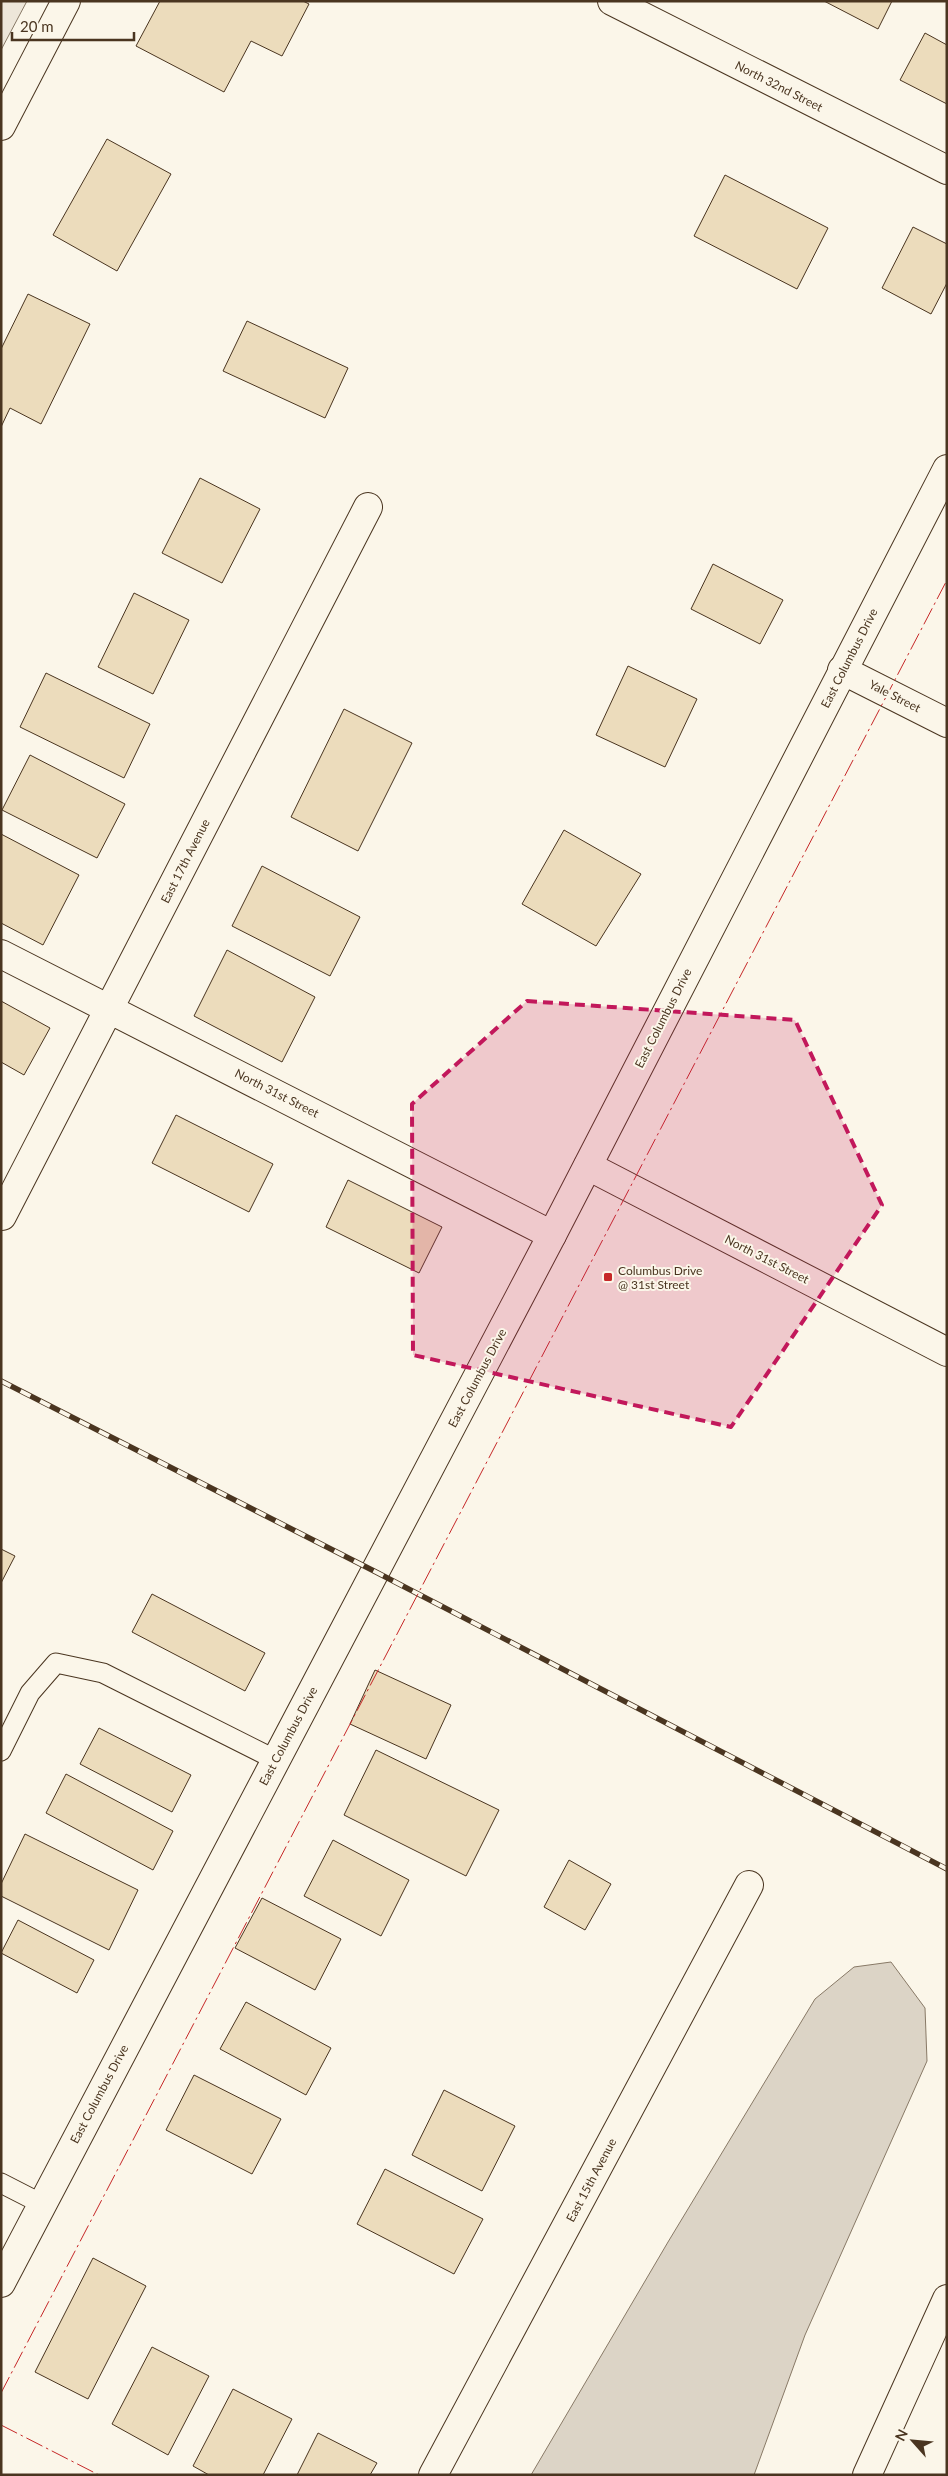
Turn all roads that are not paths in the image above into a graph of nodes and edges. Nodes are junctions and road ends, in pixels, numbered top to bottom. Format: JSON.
{"nodes":[{"id":1,"x":66,"y":1,"type":"edge"},
{"id":2,"x":612,"y":1,"type":"edge"},
{"id":3,"x":1,"y":126,"type":"edge"},
{"id":4,"x":947,"y":170,"type":"edge"},
{"id":5,"x":947,"y":469,"type":"edge"},
{"id":6,"x":368,"y":507,"type":"dead end"},
{"id":7,"x":842,"y":670,"type":"junction"},
{"id":8,"x":947,"y":723,"type":"edge"},
{"id":9,"x":1,"y":954,"type":"edge"},
{"id":10,"x":110,"y":1008,"type":"junction"},
{"id":11,"x":588,"y":1166,"type":"junction"},
{"id":12,"x":2,"y":1216,"type":"edge"},
{"id":13,"x":552,"y":1234,"type":"junction"},
{"id":14,"x":947,"y":1352,"type":"edge"},
{"id":15,"x":1,"y":1751,"type":"edge"},
{"id":16,"x":276,"y":1760,"type":"junction"},
{"id":17,"x":749,"y":1885,"type":"dead end"},
{"id":18,"x":1,"y":2184,"type":"edge"},
{"id":19,"x":42,"y":2204,"type":"junction"},
{"id":20,"x":1,"y":2283,"type":"edge"},
{"id":21,"x":947,"y":2299,"type":"edge"},
{"id":22,"x":434,"y":2475,"type":"edge"},
{"id":23,"x":867,"y":2475,"type":"edge"}],
"edges":[{"from":1,"to":3,"type":"main road"},
{"from":2,"to":4,"type":"main road","name":"North 32nd Street"},
{"from":5,"to":7,"type":"main road","name":"East Columbus Drive"},
{"from":6,"to":10,"type":"main road","name":"East 17th Avenue"},
{"from":7,"to":8,"type":"main road","name":"Yale Street"},
{"from":7,"to":11,"type":"main road","name":"East Columbus Drive"},
{"from":9,"to":10,"type":"main road","name":"North 31st Street"},
{"from":10,"to":12,"type":"main road","name":"East 17th Avenue"},
{"from":10,"to":13,"type":"main road","name":"North 31st Street"},
{"from":11,"to":13,"type":"main road","name":"East Columbus Drive"},
{"from":11,"to":14,"type":"main road","name":"North 31st Street"},
{"from":13,"to":16,"type":"main road","name":"East Columbus Drive"},
{"from":15,"to":16,"type":"lane"},
{"from":16,"to":19,"type":"main road","name":"East Columbus Drive"},
{"from":17,"to":22,"type":"main road","name":"East 15th Avenue"},
{"from":18,"to":19,"type":"lane"},
{"from":19,"to":20,"type":"main road","name":"East Columbus Drive"},
{"from":21,"to":23,"type":"main road"}]}
